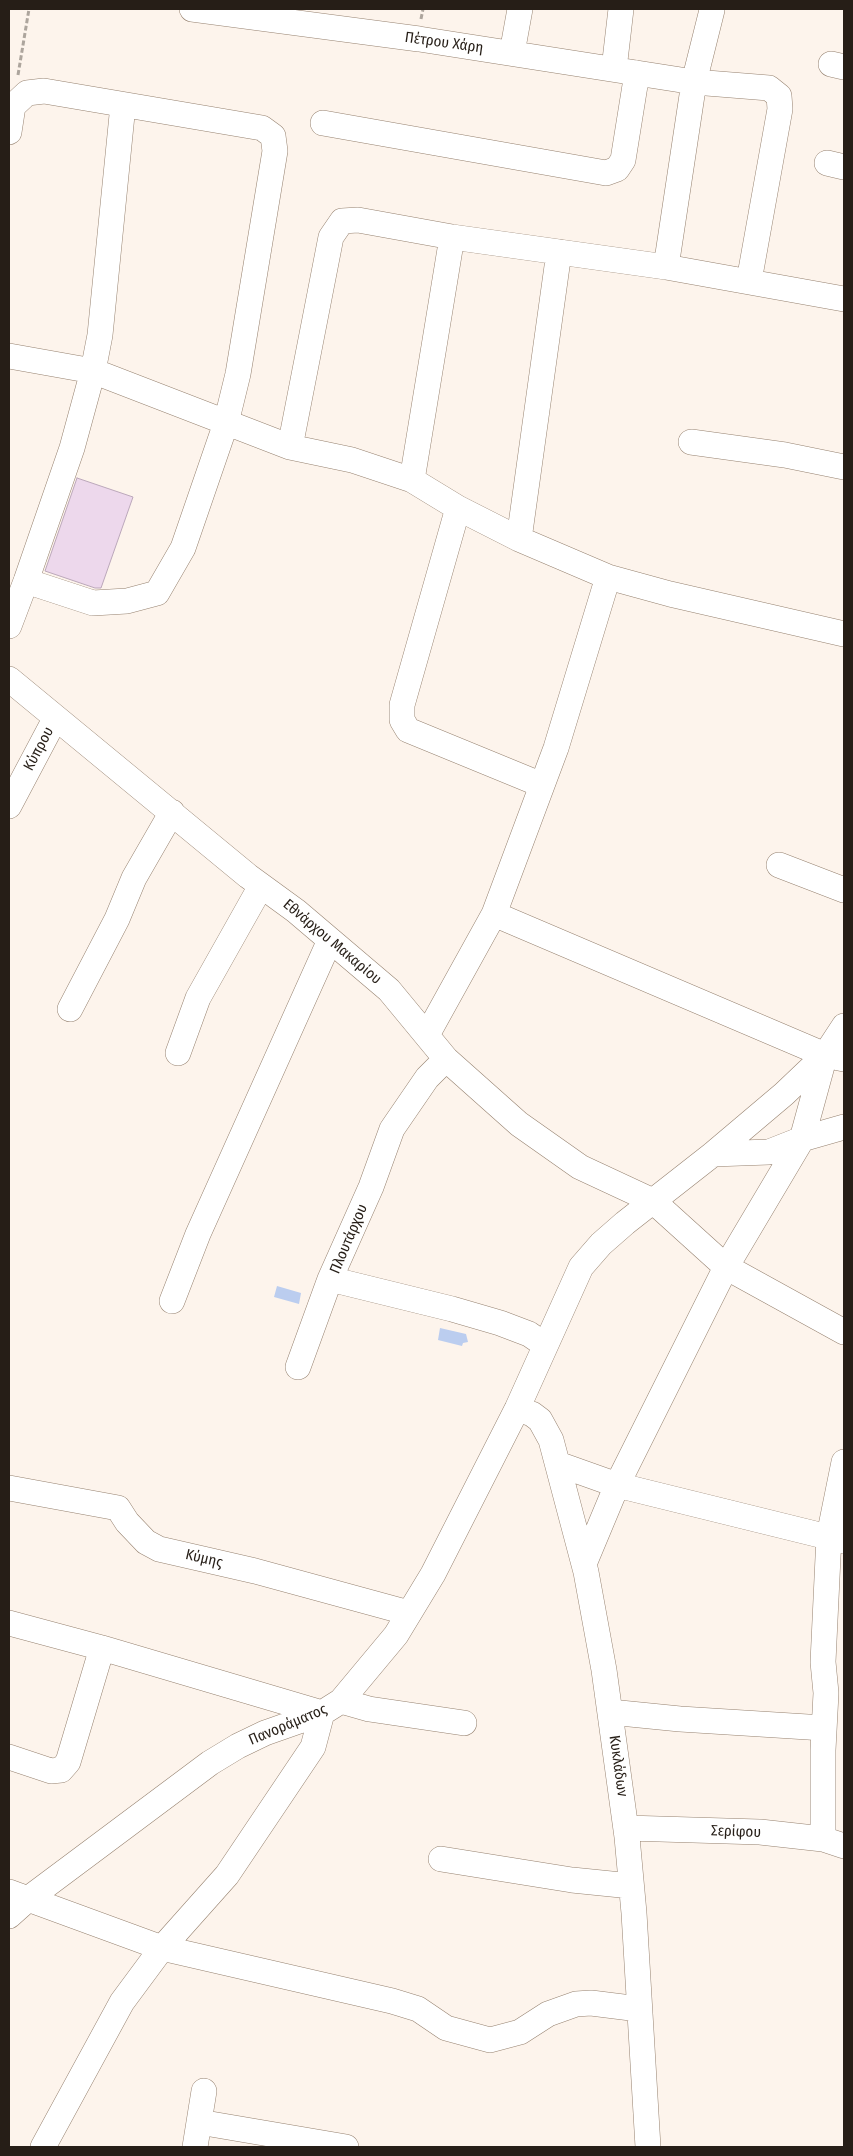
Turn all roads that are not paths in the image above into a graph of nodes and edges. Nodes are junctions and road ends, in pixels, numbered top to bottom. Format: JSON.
{"nodes":[{"id":1,"x":192,"y":9,"type":"edge"},
{"id":2,"x":520,"y":9,"type":"edge"},
{"id":3,"x":621,"y":9,"type":"edge"},
{"id":4,"x":712,"y":10,"type":"edge"},
{"id":5,"x":512,"y":53,"type":"junction"},
{"id":6,"x":625,"y":71,"type":"junction"},
{"id":7,"x":694,"y":82,"type":"junction"},
{"id":8,"x":123,"y":106,"type":"junction"},
{"id":9,"x":323,"y":123,"type":"dead end"},
{"id":10,"x":9,"y":132,"type":"edge"},
{"id":11,"x":452,"y":237,"type":"junction"},
{"id":12,"x":559,"y":252,"type":"junction"},
{"id":13,"x":666,"y":267,"type":"junction"},
{"id":14,"x":749,"y":281,"type":"junction"},
{"id":15,"x":844,"y":300,"type":"edge"},
{"id":16,"x":9,"y":356,"type":"edge"},
{"id":17,"x":93,"y":371,"type":"junction"},
{"id":18,"x":226,"y":423,"type":"junction"},
{"id":19,"x":691,"y":442,"type":"dead end"},
{"id":20,"x":290,"y":447,"type":"junction"},
{"id":21,"x":844,"y":467,"type":"edge"},
{"id":22,"x":412,"y":480,"type":"junction"},
{"id":23,"x":458,"y":508,"type":"junction"},
{"id":24,"x":519,"y":539,"type":"junction"},
{"id":25,"x":608,"y":576,"type":"junction"},
{"id":26,"x":26,"y":581,"type":"junction"},
{"id":27,"x":9,"y":626,"type":"edge"},
{"id":28,"x":844,"y":634,"type":"edge"},
{"id":29,"x":9,"y":679,"type":"edge"},
{"id":30,"x":55,"y":719,"type":"junction"},
{"id":31,"x":542,"y":785,"type":"junction"},
{"id":32,"x":9,"y":806,"type":"edge"},
{"id":33,"x":172,"y":812,"type":"junction"},
{"id":34,"x":779,"y":865,"type":"dead end"},
{"id":35,"x":261,"y":886,"type":"junction"},
{"id":36,"x":844,"y":890,"type":"edge"},
{"id":37,"x":494,"y":914,"type":"junction"},
{"id":38,"x":330,"y":940,"type":"junction"},
{"id":39,"x":70,"y":1009,"type":"dead end"},
{"id":40,"x":844,"y":1026,"type":"edge"},
{"id":41,"x":427,"y":1035,"type":"junction"},
{"id":42,"x":178,"y":1053,"type":"dead end"},
{"id":43,"x":835,"y":1057,"type":"edge"},
{"id":44,"x":446,"y":1059,"type":"junction"},
{"id":45,"x":844,"y":1127,"type":"edge"},
{"id":46,"x":802,"y":1139,"type":"junction"},
{"id":47,"x":713,"y":1154,"type":"junction"},
{"id":48,"x":653,"y":1201,"type":"junction"},
{"id":49,"x":726,"y":1267,"type":"junction"},
{"id":50,"x":330,"y":1279,"type":"junction"},
{"id":51,"x":172,"y":1301,"type":"dead end"},
{"id":52,"x":844,"y":1332,"type":"edge"},
{"id":53,"x":545,"y":1345,"type":"junction"},
{"id":54,"x":298,"y":1367,"type":"dead end"},
{"id":55,"x":517,"y":1409,"type":"junction"},
{"id":56,"x":844,"y":1462,"type":"edge"},
{"id":57,"x":558,"y":1464,"type":"junction"},
{"id":58,"x":616,"y":1485,"type":"junction"},
{"id":59,"x":11,"y":1489,"type":"edge"},
{"id":60,"x":837,"y":1538,"type":"edge"},
{"id":61,"x":584,"y":1564,"type":"junction"},
{"id":62,"x":409,"y":1613,"type":"junction"},
{"id":63,"x":9,"y":1623,"type":"edge"},
{"id":64,"x":102,"y":1648,"type":"junction"},
{"id":65,"x":332,"y":1707,"type":"junction"},
{"id":66,"x":610,"y":1712,"type":"junction"},
{"id":67,"x":464,"y":1723,"type":"dead end"},
{"id":68,"x":830,"y":1743,"type":"edge"},
{"id":69,"x":9,"y":1757,"type":"edge"},
{"id":70,"x":626,"y":1828,"type":"junction"},
{"id":71,"x":834,"y":1843,"type":"edge"},
{"id":72,"x":442,"y":1859,"type":"dead end"},
{"id":73,"x":631,"y":1886,"type":"junction"},
{"id":74,"x":18,"y":1896,"type":"edge"},
{"id":75,"x":9,"y":1916,"type":"edge"},
{"id":76,"x":162,"y":1948,"type":"junction"},
{"id":77,"x":639,"y":2009,"type":"junction"},
{"id":78,"x":204,"y":2091,"type":"dead end"},
{"id":79,"x":199,"y":2122,"type":"junction"},
{"id":80,"x":43,"y":2147,"type":"edge"},
{"id":81,"x":195,"y":2147,"type":"edge"},
{"id":82,"x":346,"y":2147,"type":"edge"},
{"id":83,"x":648,"y":2147,"type":"edge"}],
"edges":[{"from":1,"to":5,"type":"street","name":"Πέτρου Χάρη"},
{"from":2,"to":5,"type":"street"},
{"from":3,"to":6,"type":"street"},
{"from":4,"to":7,"type":"street"},
{"from":5,"to":6,"type":"street","name":"Πέτρου Χάρη"},
{"from":6,"to":7,"type":"street","name":"Πέτρου Χάρη"},
{"from":6,"to":9,"type":"street"},
{"from":7,"to":13,"type":"street"},
{"from":7,"to":14,"type":"street","name":"Πέτρου Χάρη"},
{"from":8,"to":10,"type":"street"},
{"from":8,"to":17,"type":"street"},
{"from":8,"to":18,"type":"street"},
{"from":11,"to":12,"type":"street"},
{"from":11,"to":20,"type":"street"},
{"from":11,"to":22,"type":"street"},
{"from":12,"to":13,"type":"street"},
{"from":12,"to":24,"type":"street"},
{"from":13,"to":14,"type":"street"},
{"from":14,"to":15,"type":"street"},
{"from":16,"to":17,"type":"street"},
{"from":17,"to":18,"type":"street"},
{"from":17,"to":26,"type":"street"},
{"from":18,"to":20,"type":"street"},
{"from":18,"to":26,"type":"street"},
{"from":19,"to":21,"type":"street"},
{"from":20,"to":22,"type":"street"},
{"from":22,"to":23,"type":"street"},
{"from":23,"to":24,"type":"street"},
{"from":23,"to":31,"type":"street"},
{"from":24,"to":25,"type":"street"},
{"from":25,"to":28,"type":"street"},
{"from":25,"to":31,"type":"street"},
{"from":26,"to":27,"type":"street"},
{"from":29,"to":30,"type":"street","name":"Εθνάρχου Μακαρίου"},
{"from":30,"to":32,"type":"street","name":"Κύπρου"},
{"from":30,"to":33,"type":"street","name":"Εθνάρχου Μακαρίου"},
{"from":31,"to":37,"type":"street"},
{"from":33,"to":35,"type":"street","name":"Εθνάρχου Μακαρίου"},
{"from":33,"to":39,"type":"street"},
{"from":34,"to":36,"type":"street"},
{"from":35,"to":38,"type":"street","name":"Εθνάρχου Μακαρίου"},
{"from":35,"to":42,"type":"street"},
{"from":37,"to":41,"type":"street"},
{"from":37,"to":43,"type":"street"},
{"from":38,"to":41,"type":"street","name":"Εθνάρχου Μακαρίου"},
{"from":38,"to":51,"type":"street"},
{"from":40,"to":43,"type":"street"},
{"from":41,"to":44,"type":"street","name":"Εθνάρχου Μακαρίου"},
{"from":43,"to":46,"type":"street"},
{"from":43,"to":47,"type":"street","name":"Πανοράματος"},
{"from":44,"to":48,"type":"street","name":"Εθνάρχου Μακαρίου"},
{"from":44,"to":50,"type":"street","name":"Πλουτάρχου"},
{"from":45,"to":46,"type":"street"},
{"from":46,"to":47,"type":"street"},
{"from":46,"to":49,"type":"street"},
{"from":47,"to":48,"type":"street","name":"Πανοράματος"},
{"from":48,"to":49,"type":"street","name":"Εθνάρχου Μακαρίου"},
{"from":48,"to":53,"type":"street","name":"Πανοράματος"},
{"from":49,"to":52,"type":"street","name":"Εθνάρχου Μακαρίου"},
{"from":49,"to":58,"type":"street"},
{"from":50,"to":53,"type":"street","name":"Πλουτάρχου"},
{"from":50,"to":54,"type":"street"},
{"from":53,"to":55,"type":"street","name":"Πανοράματος"},
{"from":55,"to":57,"type":"street","name":"Κυκλάδων"},
{"from":55,"to":62,"type":"street","name":"Πανοράματος"},
{"from":56,"to":60,"type":"street"},
{"from":57,"to":58,"type":"street"},
{"from":57,"to":61,"type":"street","name":"Κυκλάδων"},
{"from":58,"to":60,"type":"street"},
{"from":58,"to":61,"type":"street"},
{"from":59,"to":62,"type":"street","name":"Κύμης"},
{"from":60,"to":68,"type":"street"},
{"from":61,"to":66,"type":"street","name":"Κυκλάδων"},
{"from":62,"to":65,"type":"street","name":"Πανοράματος"},
{"from":63,"to":64,"type":"street"},
{"from":64,"to":65,"type":"street"},
{"from":64,"to":69,"type":"street"},
{"from":65,"to":67,"type":"street"},
{"from":65,"to":74,"type":"street","name":"Πανοράματος"},
{"from":65,"to":76,"type":"street"},
{"from":66,"to":68,"type":"street"},
{"from":66,"to":70,"type":"street","name":"Κυκλάδων"},
{"from":68,"to":71,"type":"street"},
{"from":70,"to":71,"type":"street","name":"Σερίφου"},
{"from":70,"to":73,"type":"street","name":"Κυκλάδων"},
{"from":72,"to":73,"type":"street"},
{"from":73,"to":77,"type":"street","name":"Κυκλάδων"},
{"from":74,"to":75,"type":"street","name":"Πανοράματος"},
{"from":74,"to":76,"type":"street"},
{"from":76,"to":77,"type":"street"},
{"from":76,"to":80,"type":"street"},
{"from":77,"to":83,"type":"street","name":"Κυκλάδων"},
{"from":78,"to":79,"type":"street"},
{"from":79,"to":81,"type":"street"},
{"from":79,"to":82,"type":"street"}]}
